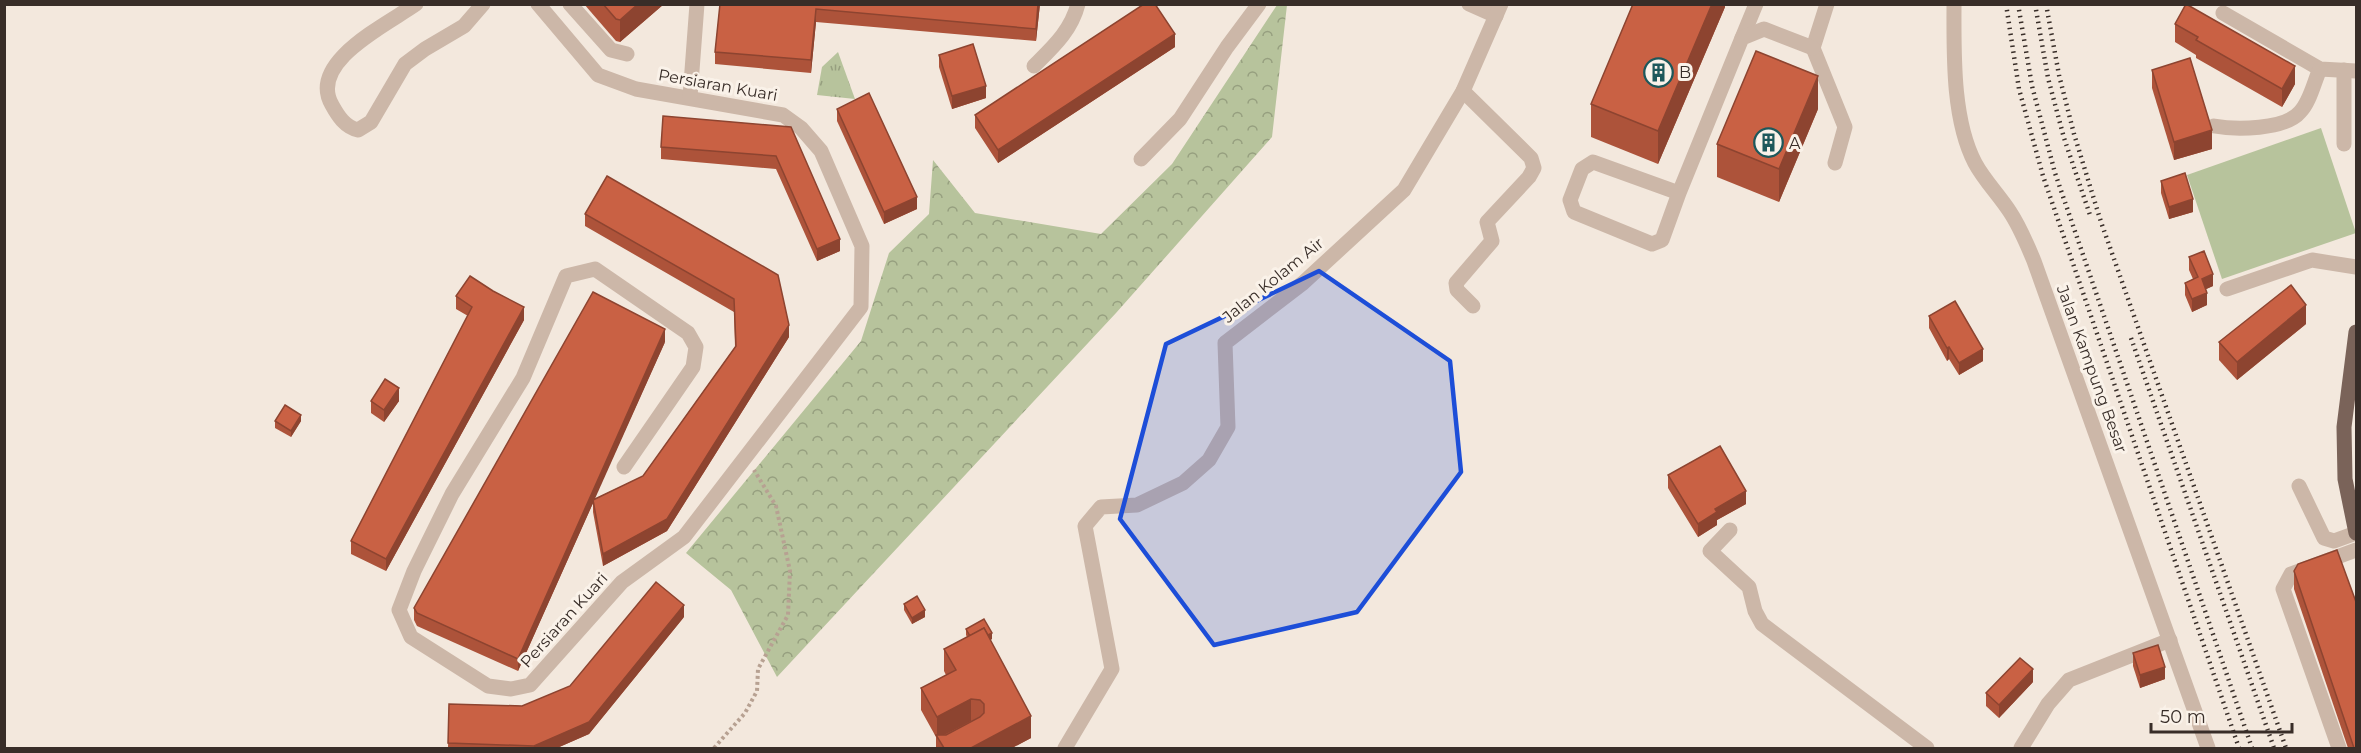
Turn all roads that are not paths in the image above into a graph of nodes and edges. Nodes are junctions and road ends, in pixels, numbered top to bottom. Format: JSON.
{"nodes":[{"id":1,"x":416,"y":4,"type":"edge"},
{"id":2,"x":483,"y":4,"type":"edge"},
{"id":3,"x":538,"y":4,"type":"edge"},
{"id":4,"x":570,"y":4,"type":"edge"},
{"id":5,"x":697,"y":4,"type":"edge"},
{"id":6,"x":1078,"y":4,"type":"edge"},
{"id":7,"x":1259,"y":4,"type":"edge"},
{"id":8,"x":1469,"y":4,"type":"edge"},
{"id":9,"x":1756,"y":4,"type":"edge"},
{"id":10,"x":1827,"y":4,"type":"edge"},
{"id":11,"x":1954,"y":4,"type":"edge"},
{"id":12,"x":1499,"y":10,"type":"edge"},
{"id":13,"x":2223,"y":13,"type":"dead end"},
{"id":14,"x":1742,"y":38,"type":"junction"},
{"id":15,"x":1813,"y":48,"type":"junction"},
{"id":16,"x":627,"y":54,"type":"dead end"},
{"id":17,"x":1034,"y":66,"type":"dead end"},
{"id":18,"x":2320,"y":69,"type":"junction"},
{"id":19,"x":2350,"y":70,"type":"edge"},
{"id":20,"x":1463,"y":91,"type":"junction"},
{"id":21,"x":690,"y":97,"type":"junction"},
{"id":22,"x":2214,"y":126,"type":"dead end"},
{"id":23,"x":2344,"y":144,"type":"dead end"},
{"id":24,"x":1141,"y":159,"type":"dead end"},
{"id":25,"x":1835,"y":163,"type":"dead end"},
{"id":26,"x":1679,"y":193,"type":"junction"},
{"id":27,"x":2356,"y":267,"type":"edge"},
{"id":28,"x":2227,"y":288,"type":"dead end"},
{"id":29,"x":1473,"y":306,"type":"dead end"},
{"id":30,"x":2356,"y":332,"type":"edge"},
{"id":31,"x":624,"y":467,"type":"dead end"},
{"id":32,"x":2299,"y":486,"type":"dead end"},
{"id":33,"x":1730,"y":530,"type":"dead end"},
{"id":34,"x":2356,"y":533,"type":"edge"},
{"id":35,"x":2356,"y":550,"type":"edge"},
{"id":36,"x":2170,"y":640,"type":"junction"},
{"id":37,"x":1065,"y":748,"type":"edge"},
{"id":38,"x":1927,"y":748,"type":"edge"},
{"id":39,"x":2021,"y":748,"type":"edge"},
{"id":40,"x":2208,"y":748,"type":"edge"},
{"id":41,"x":2338,"y":748,"type":"edge"}],
"edges":[{"from":1,"to":2,"type":"street"},
{"from":3,"to":21,"type":"street","name":"Persiaran Kuari"},
{"from":4,"to":16,"type":"street"},
{"from":5,"to":21,"type":"street"},
{"from":6,"to":17,"type":"street"},
{"from":7,"to":24,"type":"street"},
{"from":8,"to":12,"type":"street"},
{"from":9,"to":14,"type":"street"},
{"from":10,"to":15,"type":"street"},
{"from":11,"to":36,"type":"street","name":"Jalan Kampung Besar"},
{"from":12,"to":20,"type":"street","name":"Jalan Kolam Air"},
{"from":13,"to":18,"type":"street"},
{"from":14,"to":15,"type":"street"},
{"from":14,"to":26,"type":"street"},
{"from":15,"to":25,"type":"street"},
{"from":18,"to":19,"type":"street"},
{"from":18,"to":22,"type":"street"},
{"from":19,"to":23,"type":"street"},
{"from":20,"to":29,"type":"street"},
{"from":20,"to":37,"type":"street","name":"Jalan Kolam Air"},
{"from":21,"to":31,"type":"street","name":"Persiaran Kuari"},
{"from":26,"to":26,"type":"street"},
{"from":27,"to":28,"type":"street"},
{"from":30,"to":34,"type":"main road"},
{"from":32,"to":34,"type":"street"},
{"from":33,"to":38,"type":"street"},
{"from":35,"to":41,"type":"street"},
{"from":36,"to":39,"type":"street"},
{"from":36,"to":40,"type":"street","name":"Jalan Kampung Besar"}]}
